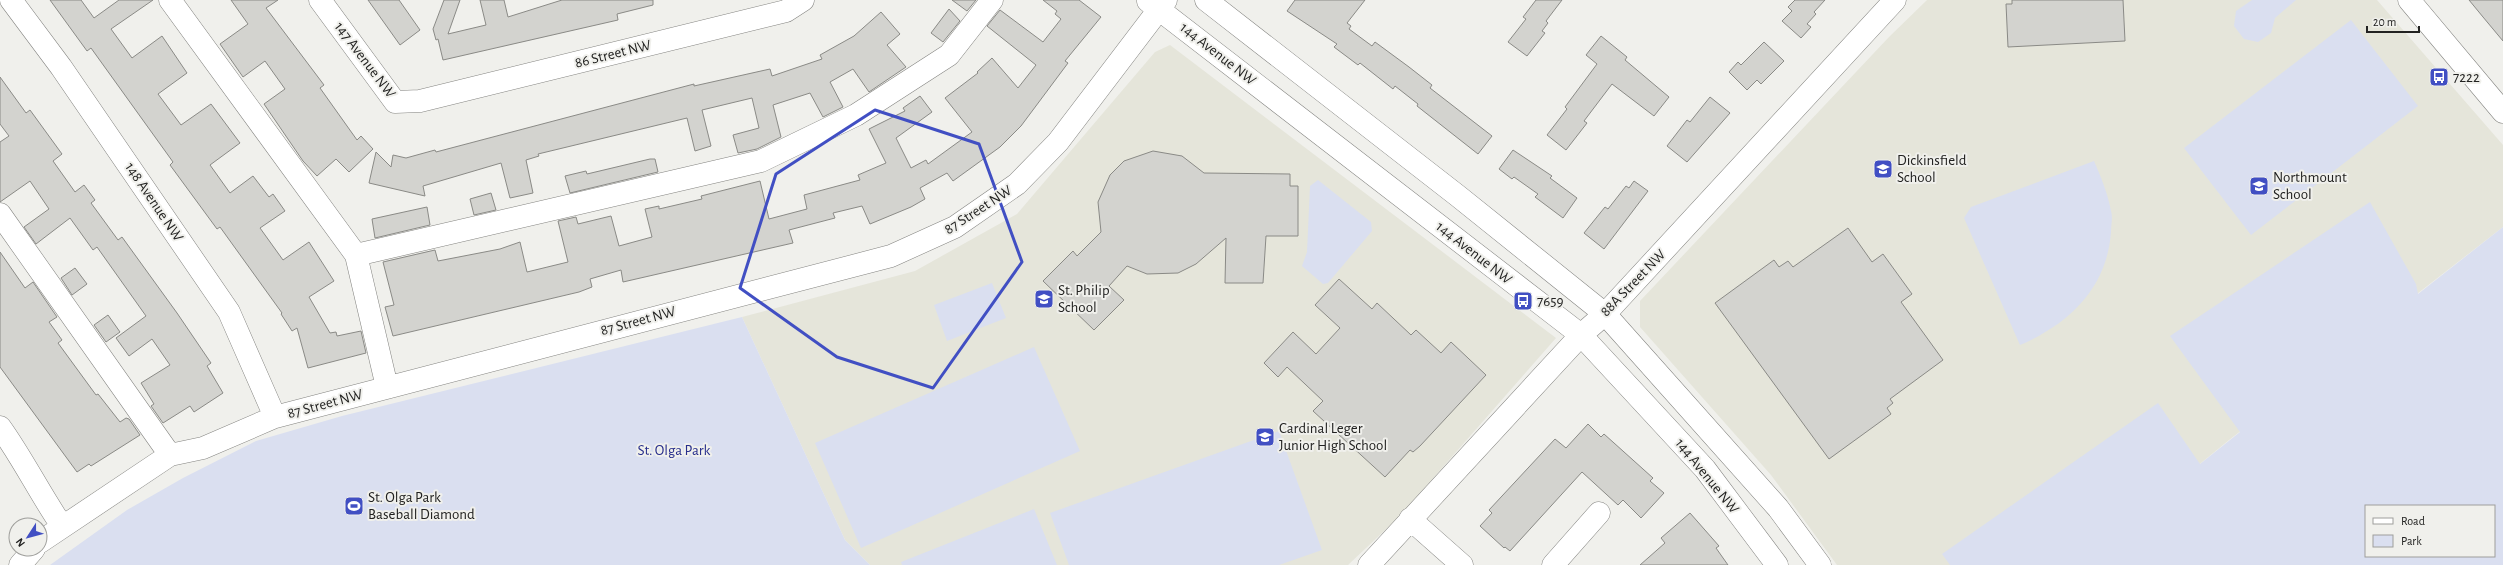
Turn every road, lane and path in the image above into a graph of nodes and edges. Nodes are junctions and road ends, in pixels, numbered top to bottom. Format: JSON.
{"nodes":[{"id":1,"x":11,"y":0,"type":"edge"},
{"id":2,"x":170,"y":0,"type":"edge"},
{"id":3,"x":320,"y":0,"type":"edge"},
{"id":4,"x":803,"y":0,"type":"edge"},
{"id":5,"x":992,"y":0,"type":"edge"},
{"id":6,"x":1206,"y":0,"type":"edge"},
{"id":7,"x":1895,"y":0,"type":"edge"},
{"id":8,"x":2409,"y":0,"type":"edge"},
{"id":9,"x":1158,"y":3,"type":"edge"},
{"id":10,"x":420,"y":101,"type":"joint"},
{"id":11,"x":2503,"y":112,"type":"edge"},
{"id":12,"x":0,"y":214,"type":"edge"},
{"id":13,"x":356,"y":255,"type":"junction"},
{"id":14,"x":1604,"y":314,"type":"junction"},
{"id":15,"x":1581,"y":335,"type":"junction"},
{"id":16,"x":387,"y":387,"type":"junction"},
{"id":17,"x":275,"y":417,"type":"junction"},
{"id":18,"x":0,"y":427,"type":"edge"},
{"id":19,"x":170,"y":455,"type":"junction"},
{"id":20,"x":1599,"y":513,"type":"dead end"},
{"id":21,"x":1410,"y":519,"type":"junction"},
{"id":22,"x":62,"y":526,"type":"junction"},
{"id":23,"x":48,"y":536,"type":"edge"},
{"id":24,"x":27,"y":557,"type":"edge"},
{"id":25,"x":1379,"y":561,"type":"edge"},
{"id":26,"x":20,"y":565,"type":"edge"},
{"id":27,"x":1462,"y":565,"type":"edge"},
{"id":28,"x":1553,"y":565,"type":"edge"},
{"id":29,"x":1777,"y":565,"type":"edge"},
{"id":30,"x":1820,"y":565,"type":"edge"}],
"edges":[{"from":1,"to":17,"type":"street","name":"148 Avenue NW"},
{"from":2,"to":13,"type":"street"},
{"from":3,"to":10,"type":"street","name":"147 Avenue NW"},
{"from":4,"to":10,"type":"street","name":"86 Street NW"},
{"from":5,"to":13,"type":"street"},
{"from":6,"to":14,"type":"street","name":"144 Avenue NW"},
{"from":7,"to":14,"type":"street","name":"88A Street NW"},
{"from":8,"to":11,"type":"street"},
{"from":9,"to":15,"type":"street","name":"144 Avenue NW"},
{"from":9,"to":16,"type":"street","name":"87 Street NW"},
{"from":12,"to":19,"type":"street"},
{"from":13,"to":16,"type":"street"},
{"from":14,"to":15,"type":"street","name":"88A Street NW"},
{"from":14,"to":30,"type":"street","name":"144 Avenue NW"},
{"from":15,"to":21,"type":"street","name":"88A Street NW"},
{"from":15,"to":29,"type":"street","name":"144 Avenue NW"},
{"from":16,"to":17,"type":"street","name":"87 Street NW"},
{"from":17,"to":19,"type":"street","name":"87 Street NW"},
{"from":18,"to":22,"type":"street"},
{"from":19,"to":22,"type":"street","name":"87 Street NW"},
{"from":20,"to":28,"type":"street"},
{"from":21,"to":25,"type":"street","name":"88A Street NW"},
{"from":21,"to":27,"type":"street"},
{"from":22,"to":23,"type":"street","name":"87 Street NW"},
{"from":24,"to":26,"type":"street"}]}
